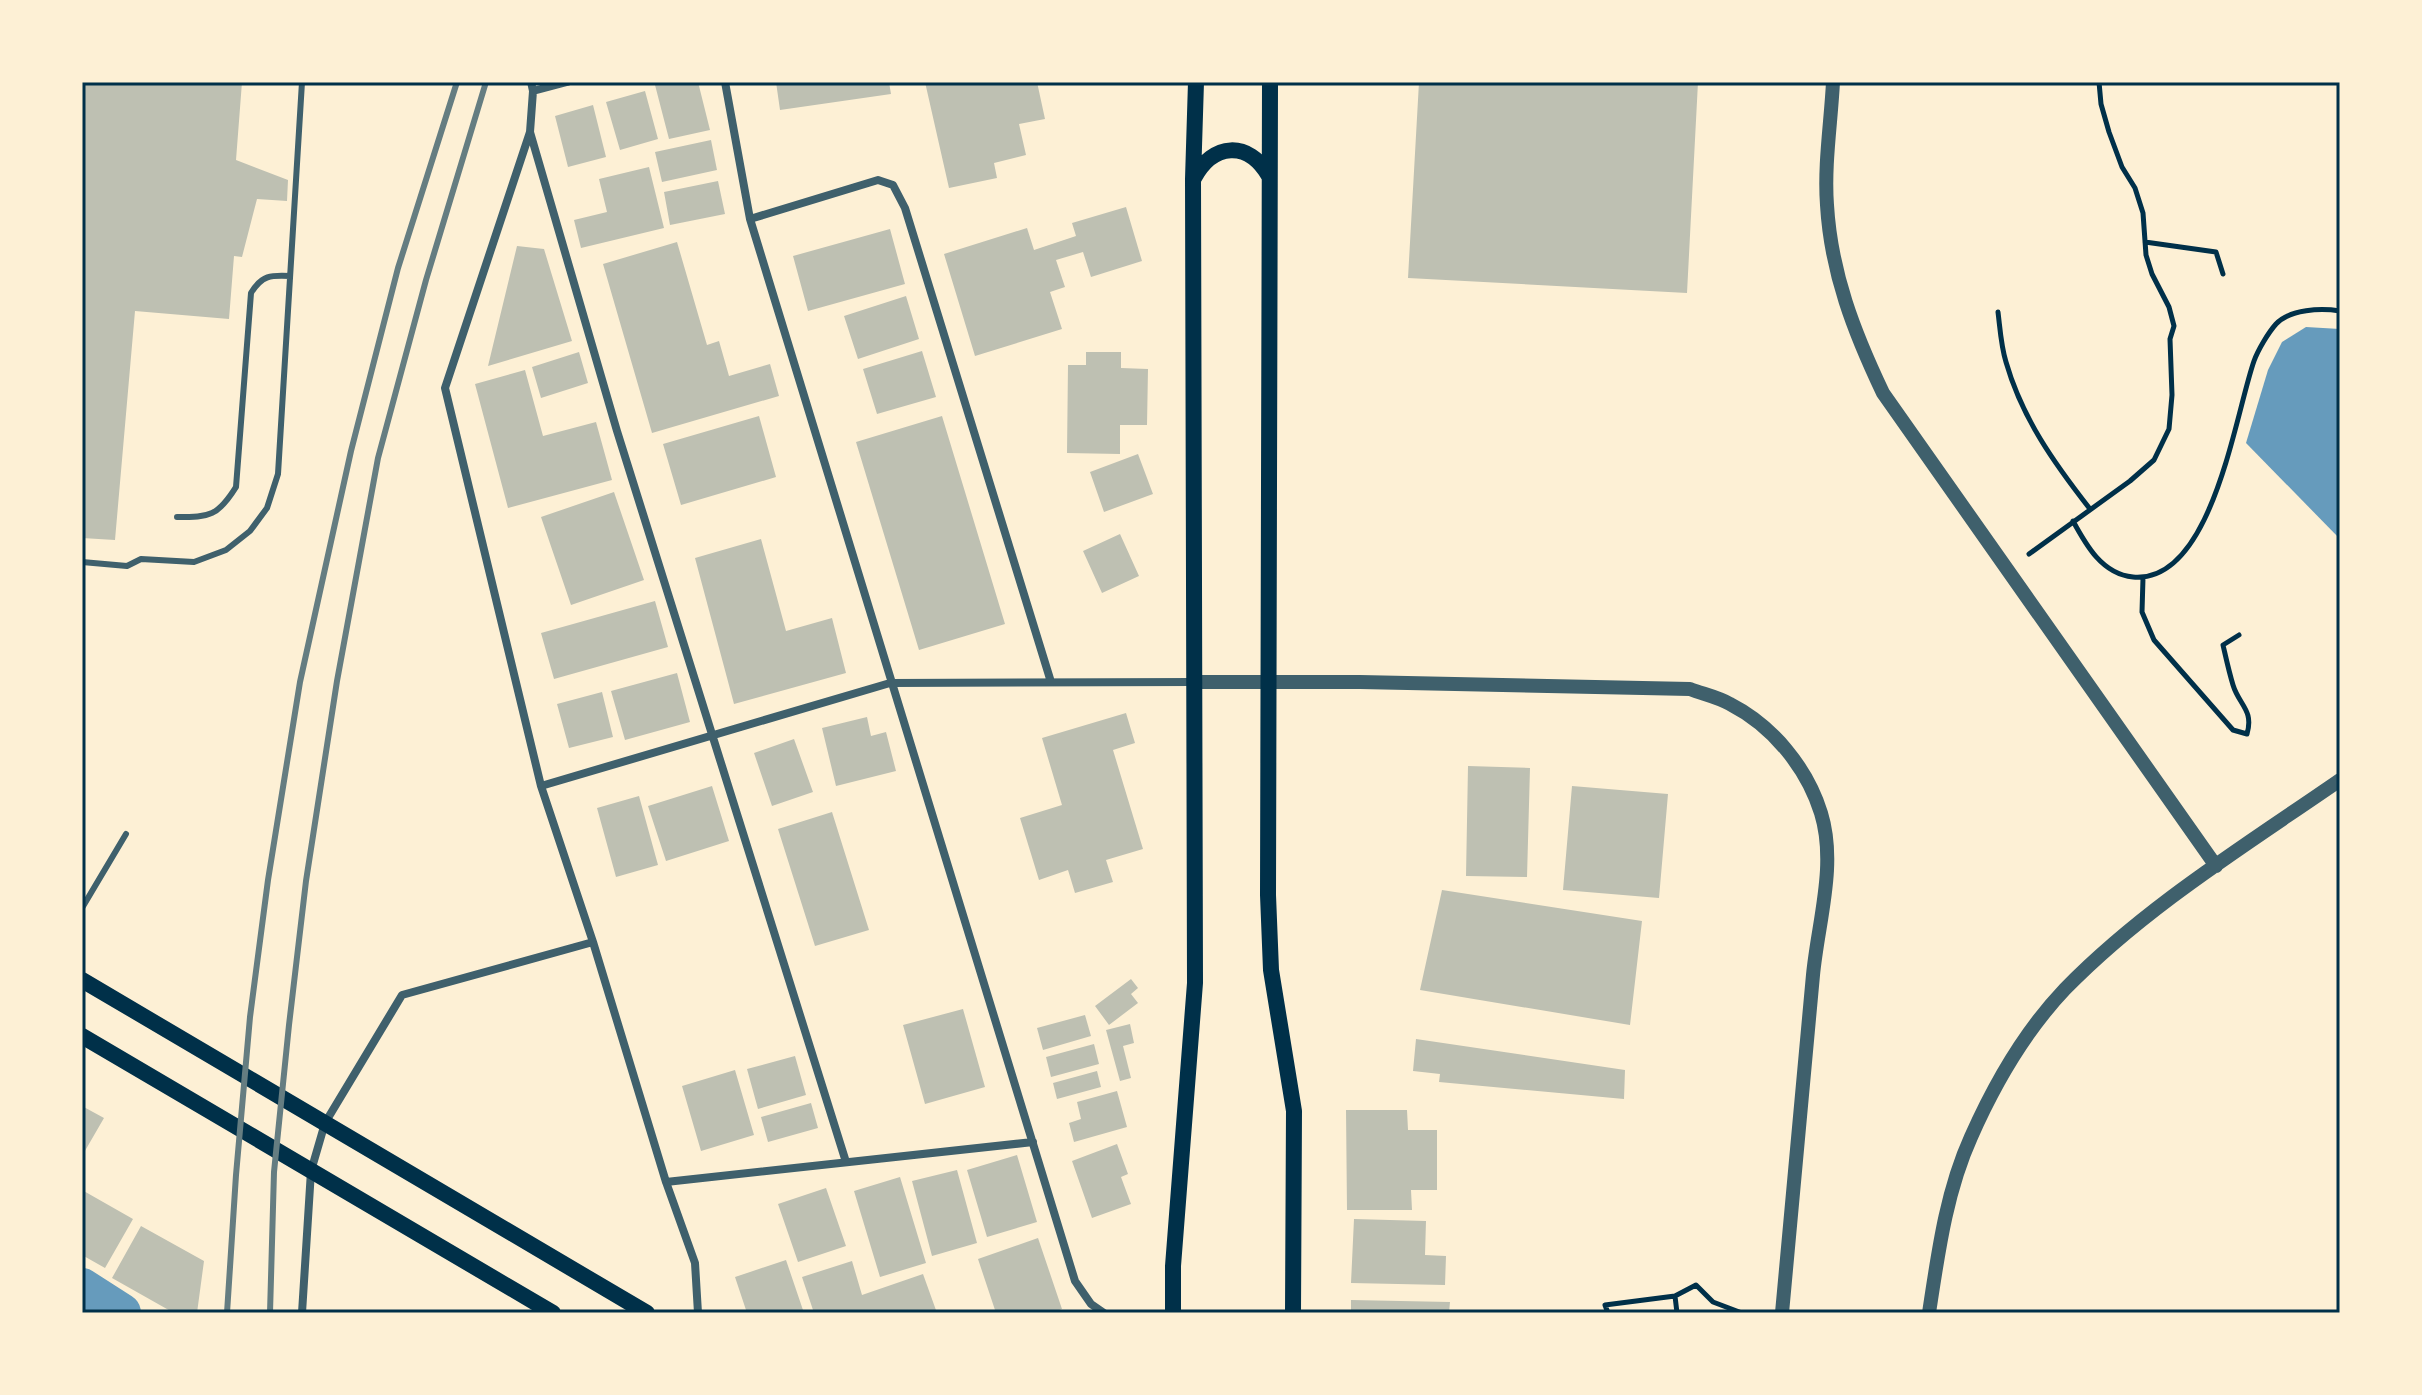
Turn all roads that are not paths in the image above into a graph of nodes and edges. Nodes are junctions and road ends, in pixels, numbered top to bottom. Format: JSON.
{"nodes":[{"id":1,"x":302,"y":82,"type":"edge"},
{"id":2,"x":567,"y":82,"type":"edge"},
{"id":3,"x":725,"y":82,"type":"edge"},
{"id":4,"x":1196,"y":82,"type":"edge"},
{"id":5,"x":1270,"y":82,"type":"edge"},
{"id":6,"x":1833,"y":82,"type":"edge"},
{"id":7,"x":532,"y":87,"type":"edge"},
{"id":8,"x":530,"y":132,"type":"junction"},
{"id":9,"x":1269,"y":176,"type":"junction"},
{"id":10,"x":1193,"y":179,"type":"junction"},
{"id":11,"x":750,"y":219,"type":"junction"},
{"id":12,"x":290,"y":276,"type":"junction"},
{"id":13,"x":177,"y":517,"type":"dead end"},
{"id":14,"x":82,"y":562,"type":"edge"},
{"id":15,"x":1268,"y":681,"type":"junction"},
{"id":16,"x":1051,"y":682,"type":"junction"},
{"id":17,"x":1195,"y":682,"type":"junction"},
{"id":18,"x":890,"y":683,"type":"junction"},
{"id":19,"x":711,"y":737,"type":"junction"},
{"id":20,"x":2340,"y":780,"type":"edge"},
{"id":21,"x":541,"y":786,"type":"junction"},
{"id":22,"x":126,"y":834,"type":"dead end"},
{"id":23,"x":2216,"y":866,"type":"junction"},
{"id":24,"x":82,"y":908,"type":"edge"},
{"id":25,"x":593,"y":942,"type":"junction"},
{"id":26,"x":82,"y":980,"type":"edge"},
{"id":27,"x":82,"y":1036,"type":"edge"},
{"id":28,"x":325,"y":1123,"type":"junction"},
{"id":29,"x":1033,"y":1142,"type":"junction"},
{"id":30,"x":846,"y":1162,"type":"junction"},
{"id":31,"x":311,"y":1171,"type":"junction"},
{"id":32,"x":666,"y":1182,"type":"junction"},
{"id":33,"x":302,"y":1313,"type":"edge"},
{"id":34,"x":553,"y":1313,"type":"edge"},
{"id":35,"x":647,"y":1313,"type":"edge"},
{"id":36,"x":698,"y":1313,"type":"edge"},
{"id":37,"x":1104,"y":1313,"type":"edge"},
{"id":38,"x":1173,"y":1313,"type":"edge"},
{"id":39,"x":1293,"y":1313,"type":"edge"},
{"id":40,"x":1782,"y":1313,"type":"edge"},
{"id":41,"x":1929,"y":1313,"type":"edge"}],
"edges":[{"from":1,"to":12,"type":"lane"},
{"from":2,"to":7,"type":"street"},
{"from":3,"to":11,"type":"street"},
{"from":4,"to":10,"type":"main road"},
{"from":5,"to":9,"type":"main road"},
{"from":6,"to":23,"type":"street"},
{"from":7,"to":8,"type":"street"},
{"from":8,"to":19,"type":"street"},
{"from":8,"to":21,"type":"street"},
{"from":9,"to":10,"type":"main road"},
{"from":9,"to":15,"type":"main road"},
{"from":10,"to":17,"type":"main road"},
{"from":11,"to":16,"type":"street"},
{"from":11,"to":18,"type":"street"},
{"from":12,"to":13,"type":"lane"},
{"from":12,"to":14,"type":"lane"},
{"from":15,"to":17,"type":"street"},
{"from":15,"to":39,"type":"main road"},
{"from":15,"to":40,"type":"street"},
{"from":16,"to":17,"type":"street"},
{"from":16,"to":18,"type":"street"},
{"from":17,"to":38,"type":"main road"},
{"from":18,"to":19,"type":"street"},
{"from":18,"to":29,"type":"street"},
{"from":19,"to":21,"type":"street"},
{"from":19,"to":30,"type":"street"},
{"from":20,"to":23,"type":"street"},
{"from":21,"to":25,"type":"street"},
{"from":22,"to":24,"type":"lane"},
{"from":23,"to":41,"type":"street"},
{"from":25,"to":28,"type":"street"},
{"from":25,"to":32,"type":"street"},
{"from":26,"to":28,"type":"main road"},
{"from":27,"to":31,"type":"main road"},
{"from":28,"to":31,"type":"street"},
{"from":28,"to":35,"type":"main road"},
{"from":29,"to":30,"type":"street"},
{"from":29,"to":37,"type":"street"},
{"from":30,"to":32,"type":"street"},
{"from":31,"to":33,"type":"street"},
{"from":31,"to":34,"type":"main road"},
{"from":32,"to":36,"type":"street"}]}
